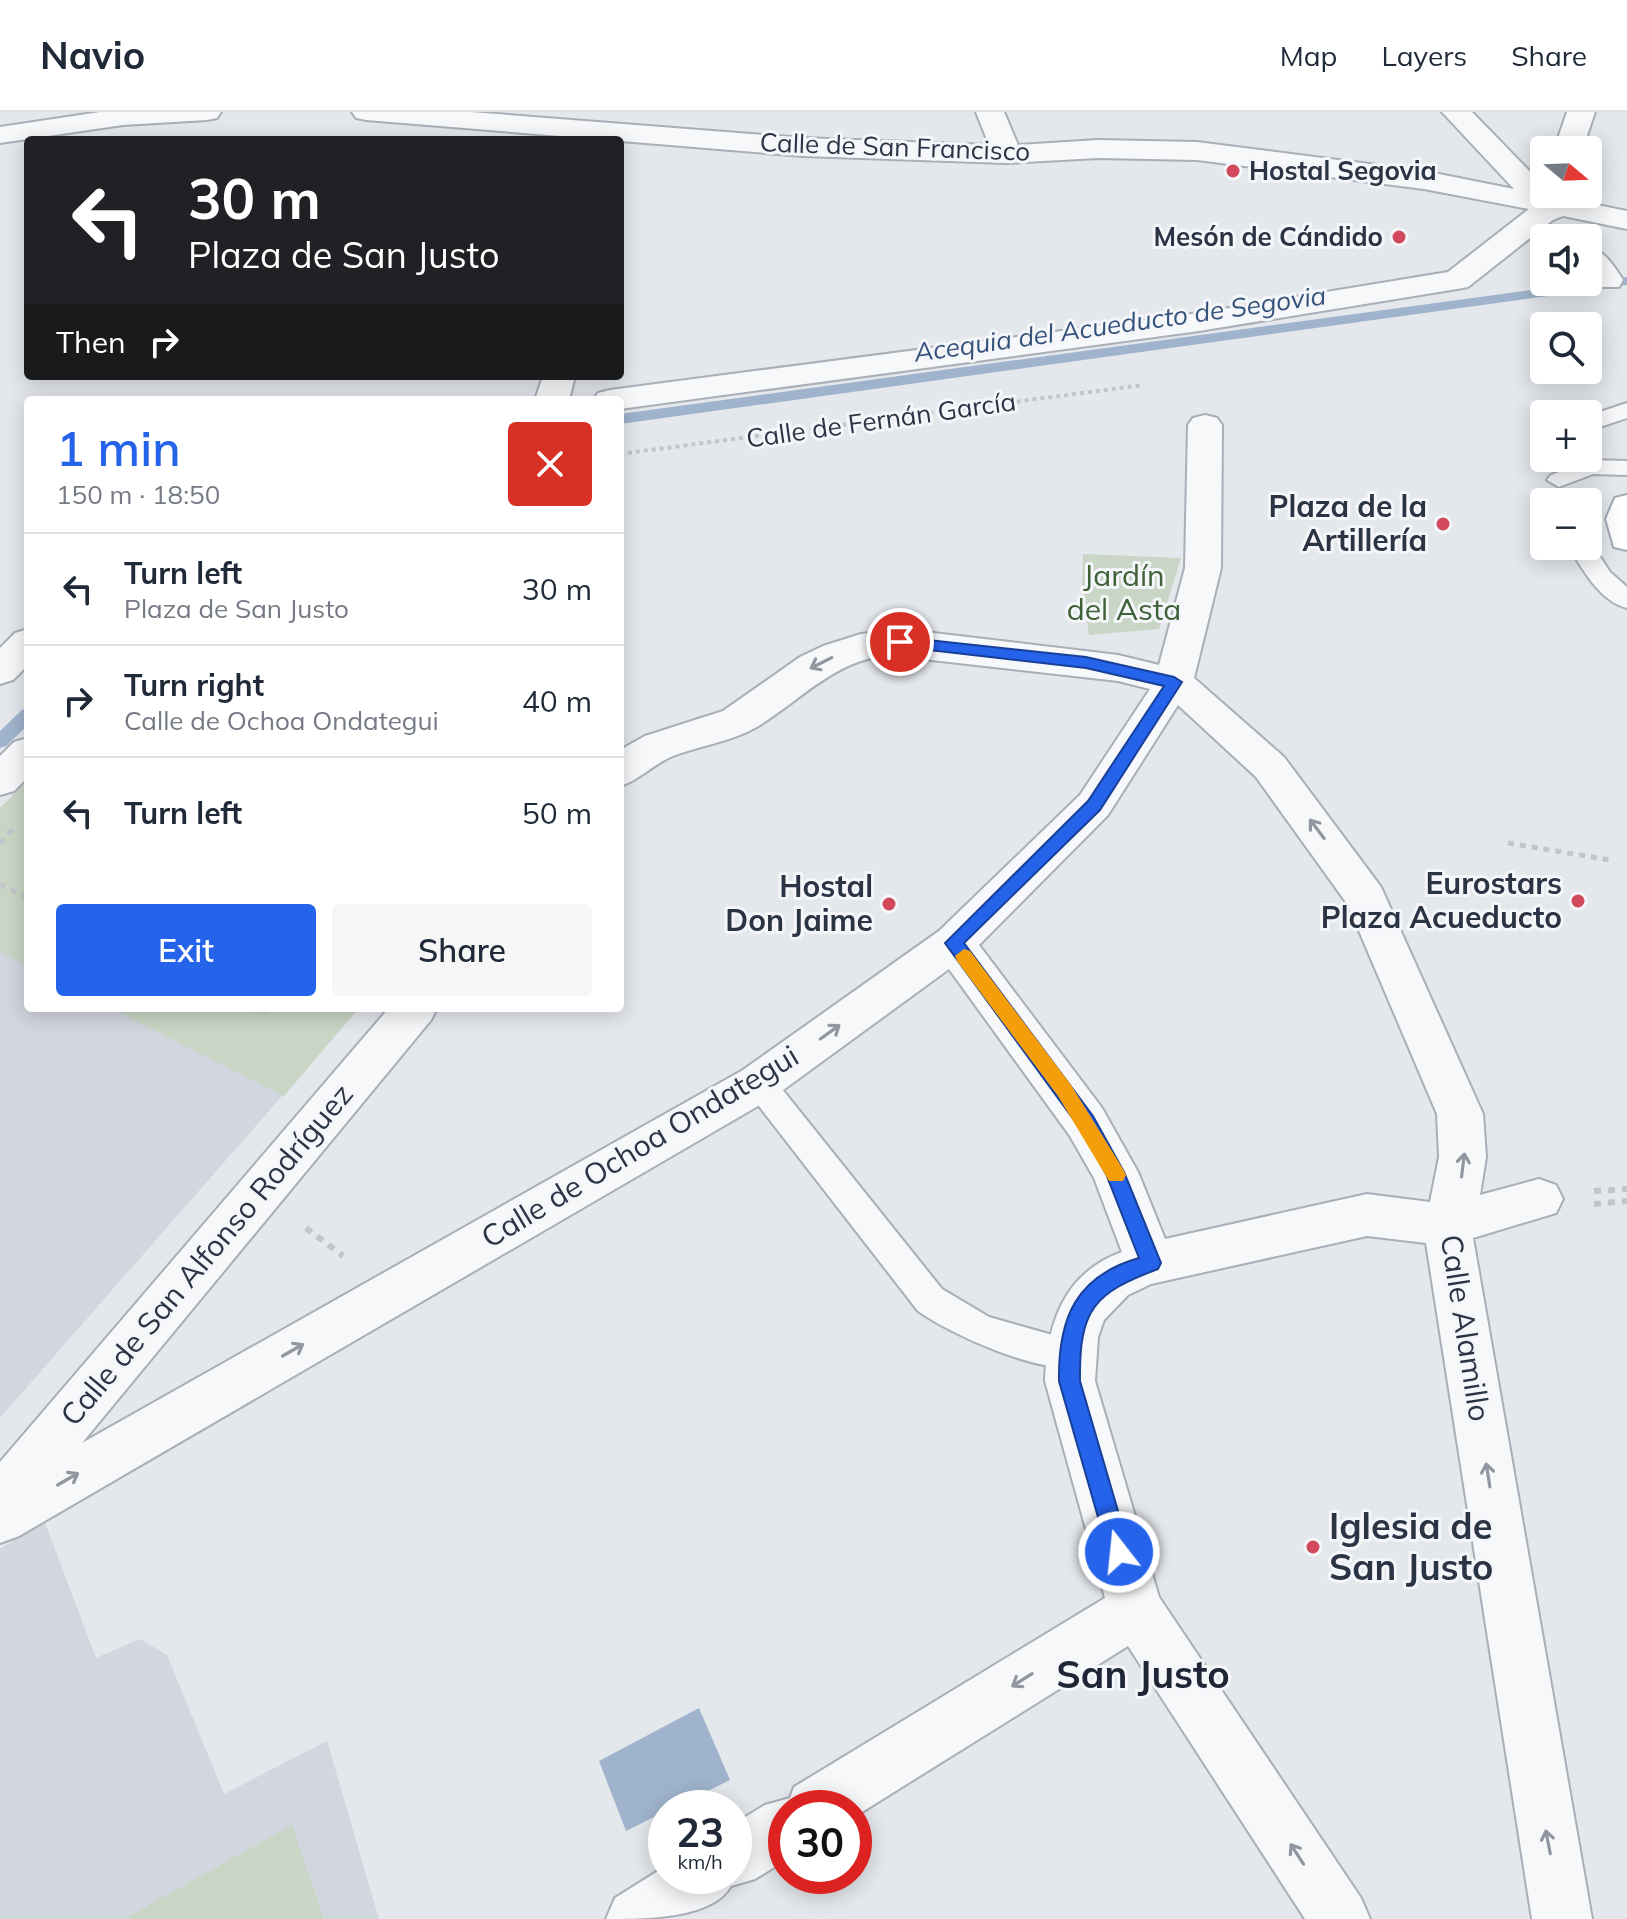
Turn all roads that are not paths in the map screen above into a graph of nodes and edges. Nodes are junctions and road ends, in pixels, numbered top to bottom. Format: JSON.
{"nodes":[{"id":1,"x":207,"y":112,"type":"edge"},
{"id":2,"x":366,"y":112,"type":"edge"},
{"id":3,"x":990,"y":112,"type":"edge"},
{"id":4,"x":1581,"y":112,"type":"edge"},
{"id":5,"x":1465,"y":122,"type":"edge"},
{"id":6,"x":572,"y":134,"type":"edge"},
{"id":7,"x":0,"y":135,"type":"edge"},
{"id":8,"x":1573,"y":136,"type":"edge"},
{"id":9,"x":1007,"y":154,"type":"junction"},
{"id":10,"x":1530,"y":181,"type":"edge"},
{"id":11,"x":1530,"y":197,"type":"edge"},
{"id":12,"x":1544,"y":208,"type":"edge"},
{"id":13,"x":1580,"y":208,"type":"edge"},
{"id":14,"x":1627,"y":220,"type":"edge"},
{"id":15,"x":1602,"y":272,"type":"edge"},
{"id":16,"x":1616,"y":289,"type":"edge"},
{"id":17,"x":624,"y":398,"type":"edge"},
{"id":18,"x":1627,"y":410,"type":"edge"},
{"id":19,"x":1602,"y":419,"type":"edge"},
{"id":20,"x":1205,"y":425,"type":"dead end"},
{"id":21,"x":1627,"y":468,"type":"edge"},
{"id":22,"x":1561,"y":480,"type":"edge"},
{"id":23,"x":1627,"y":506,"type":"edge"},
{"id":24,"x":1627,"y":539,"type":"edge"},
{"id":25,"x":1589,"y":560,"type":"edge"},
{"id":26,"x":1627,"y":600,"type":"edge"},
{"id":27,"x":24,"y":646,"type":"edge"},
{"id":28,"x":1179,"y":666,"type":"junction"},
{"id":29,"x":0,"y":671,"type":"edge"},
{"id":30,"x":24,"y":756,"type":"edge"},
{"id":31,"x":624,"y":768,"type":"edge"},
{"id":32,"x":0,"y":781,"type":"edge"},
{"id":33,"x":954,"y":943,"type":"junction"},
{"id":34,"x":412,"y":1012,"type":"edge"},
{"id":35,"x":759,"y":1083,"type":"junction"},
{"id":36,"x":1539,"y":1199,"type":"dead end"},
{"id":37,"x":1447,"y":1225,"type":"junction"},
{"id":38,"x":1151,"y":1263,"type":"junction"},
{"id":39,"x":1069,"y":1354,"type":"junction"},
{"id":40,"x":0,"y":1502,"type":"edge"},
{"id":41,"x":0,"y":1518,"type":"edge"},
{"id":42,"x":1136,"y":1610,"type":"junction"},
{"id":43,"x":844,"y":1790,"type":"edge"},
{"id":44,"x":676,"y":1894,"type":"edge"},
{"id":45,"x":636,"y":1919,"type":"edge"},
{"id":46,"x":1340,"y":1919,"type":"edge"},
{"id":47,"x":1562,"y":1919,"type":"edge"}],
"edges":[{"from":1,"to":7,"type":"street"},
{"from":2,"to":6,"type":"street","name":"Calle de San Francisco"},
{"from":3,"to":9,"type":"street"},
{"from":4,"to":8,"type":"street"},
{"from":5,"to":10,"type":"street"},
{"from":6,"to":9,"type":"street","name":"Calle de San Francisco"},
{"from":9,"to":11,"type":"street","name":"Calle de San Francisco"},
{"from":12,"to":17,"type":"street"},
{"from":13,"to":14,"type":"street","name":"Calle de San Francisco"},
{"from":15,"to":16,"type":"street"},
{"from":18,"to":19,"type":"lane"},
{"from":20,"to":28,"type":"street","name":"Calle de Ochoa Ondategui"},
{"from":21,"to":22,"type":"lane"},
{"from":23,"to":24,"type":"main road"},
{"from":25,"to":26,"type":"lane"},
{"from":27,"to":29,"type":"street"},
{"from":28,"to":31,"type":"street","one_way":true},
{"from":28,"to":33,"type":"street","name":"Calle de Ochoa Ondategui"},
{"from":37,"to":28,"type":"street","name":"Calle Alamillo","one_way":true},
{"from":30,"to":32,"type":"street"},
{"from":35,"to":33,"type":"street","name":"Calle de Ochoa Ondategui","one_way":true},
{"from":33,"to":38,"type":"street"},
{"from":34,"to":40,"type":"street","name":"Calle de San Alfonso Rodríguez"},
{"from":35,"to":39,"type":"lane"},
{"from":41,"to":35,"type":"street","name":"Calle de Ochoa Ondategui","one_way":true},
{"from":36,"to":37,"type":"street"},
{"from":37,"to":38,"type":"street"},
{"from":47,"to":37,"type":"street","name":"Calle Alamillo","one_way":true},
{"from":38,"to":39,"type":"street"},
{"from":39,"to":42,"type":"street"},
{"from":42,"to":43,"type":"street","one_way":true},
{"from":46,"to":42,"type":"street","one_way":true},
{"from":44,"to":45,"type":"street"}]}
